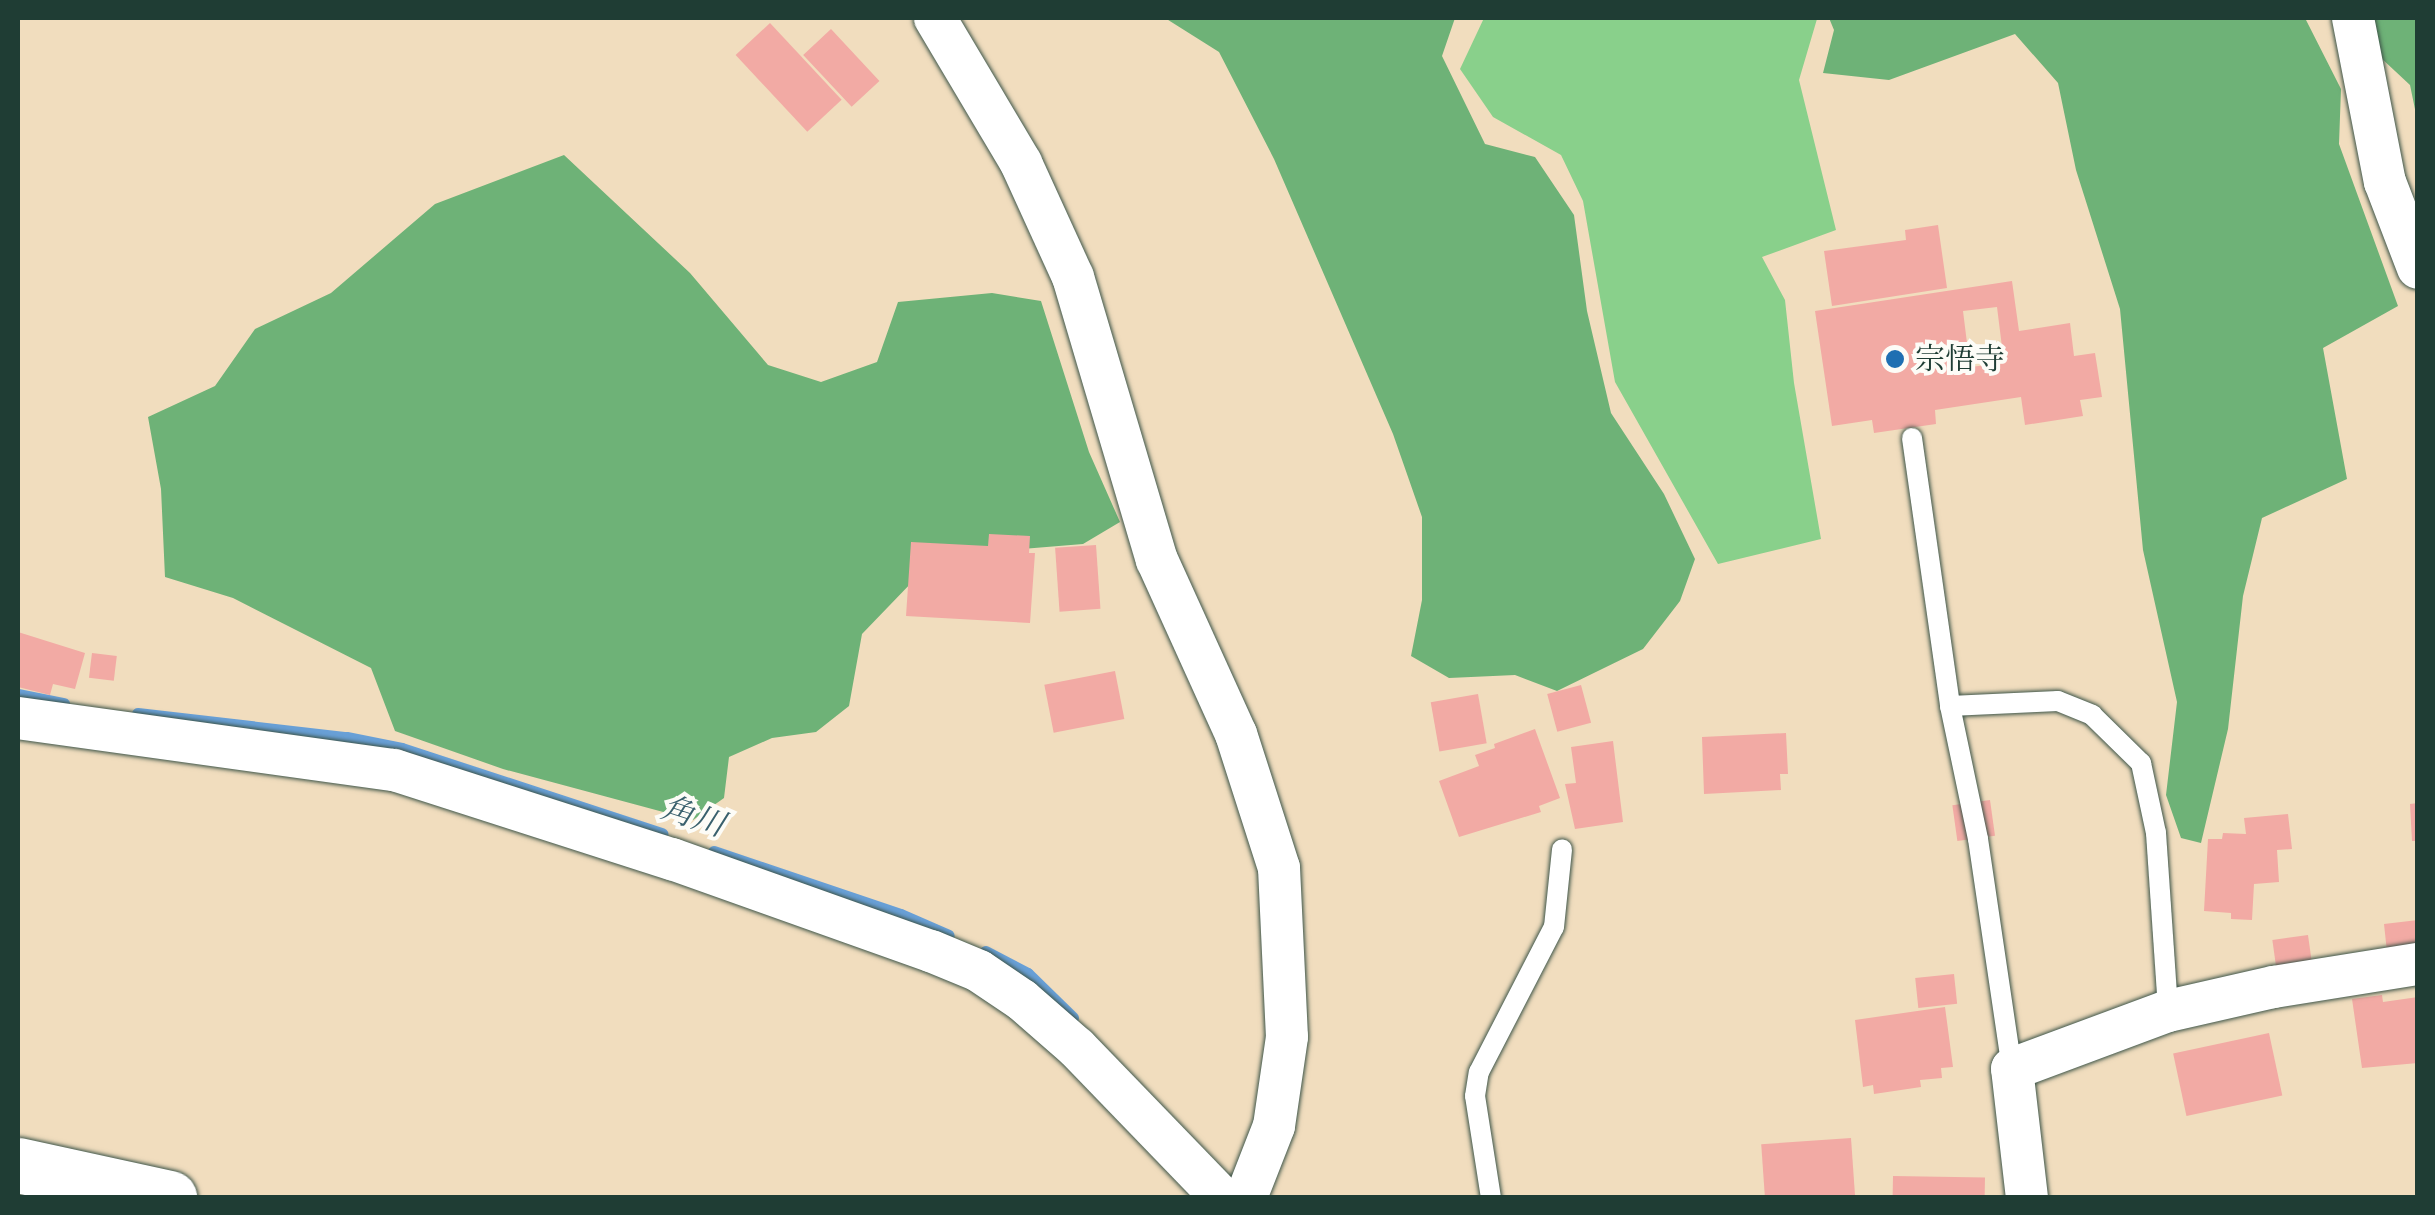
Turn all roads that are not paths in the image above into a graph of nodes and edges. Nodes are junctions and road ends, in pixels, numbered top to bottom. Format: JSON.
{"nodes":[{"id":1,"x":935,"y":18,"type":"edge"},
{"id":2,"x":2353,"y":18,"type":"edge"},
{"id":3,"x":2418,"y":268,"type":"edge"},
{"id":4,"x":1912,"y":438,"type":"dead end"},
{"id":5,"x":1950,"y":706,"type":"junction"},
{"id":6,"x":18,"y":718,"type":"edge"},
{"id":7,"x":1562,"y":849,"type":"dead end"},
{"id":8,"x":2418,"y":964,"type":"edge"},
{"id":9,"x":2168,"y":1011,"type":"junction"},
{"id":10,"x":2012,"y":1069,"type":"junction"},
{"id":11,"x":18,"y":1166,"type":"edge"},
{"id":12,"x":170,"y":1198,"type":"edge"},
{"id":13,"x":1222,"y":1198,"type":"edge"},
{"id":14,"x":1246,"y":1198,"type":"edge"},
{"id":15,"x":1490,"y":1198,"type":"edge"},
{"id":16,"x":2027,"y":1198,"type":"edge"}],
"edges":[{"from":1,"to":14,"type":"street"},
{"from":2,"to":3,"type":"street"},
{"from":4,"to":5,"type":"lane"},
{"from":5,"to":9,"type":"lane"},
{"from":5,"to":10,"type":"lane"},
{"from":6,"to":13,"type":"street"},
{"from":7,"to":15,"type":"lane"},
{"from":8,"to":9,"type":"street"},
{"from":9,"to":10,"type":"street"},
{"from":10,"to":16,"type":"street"},
{"from":11,"to":12,"type":"main road"}]}
